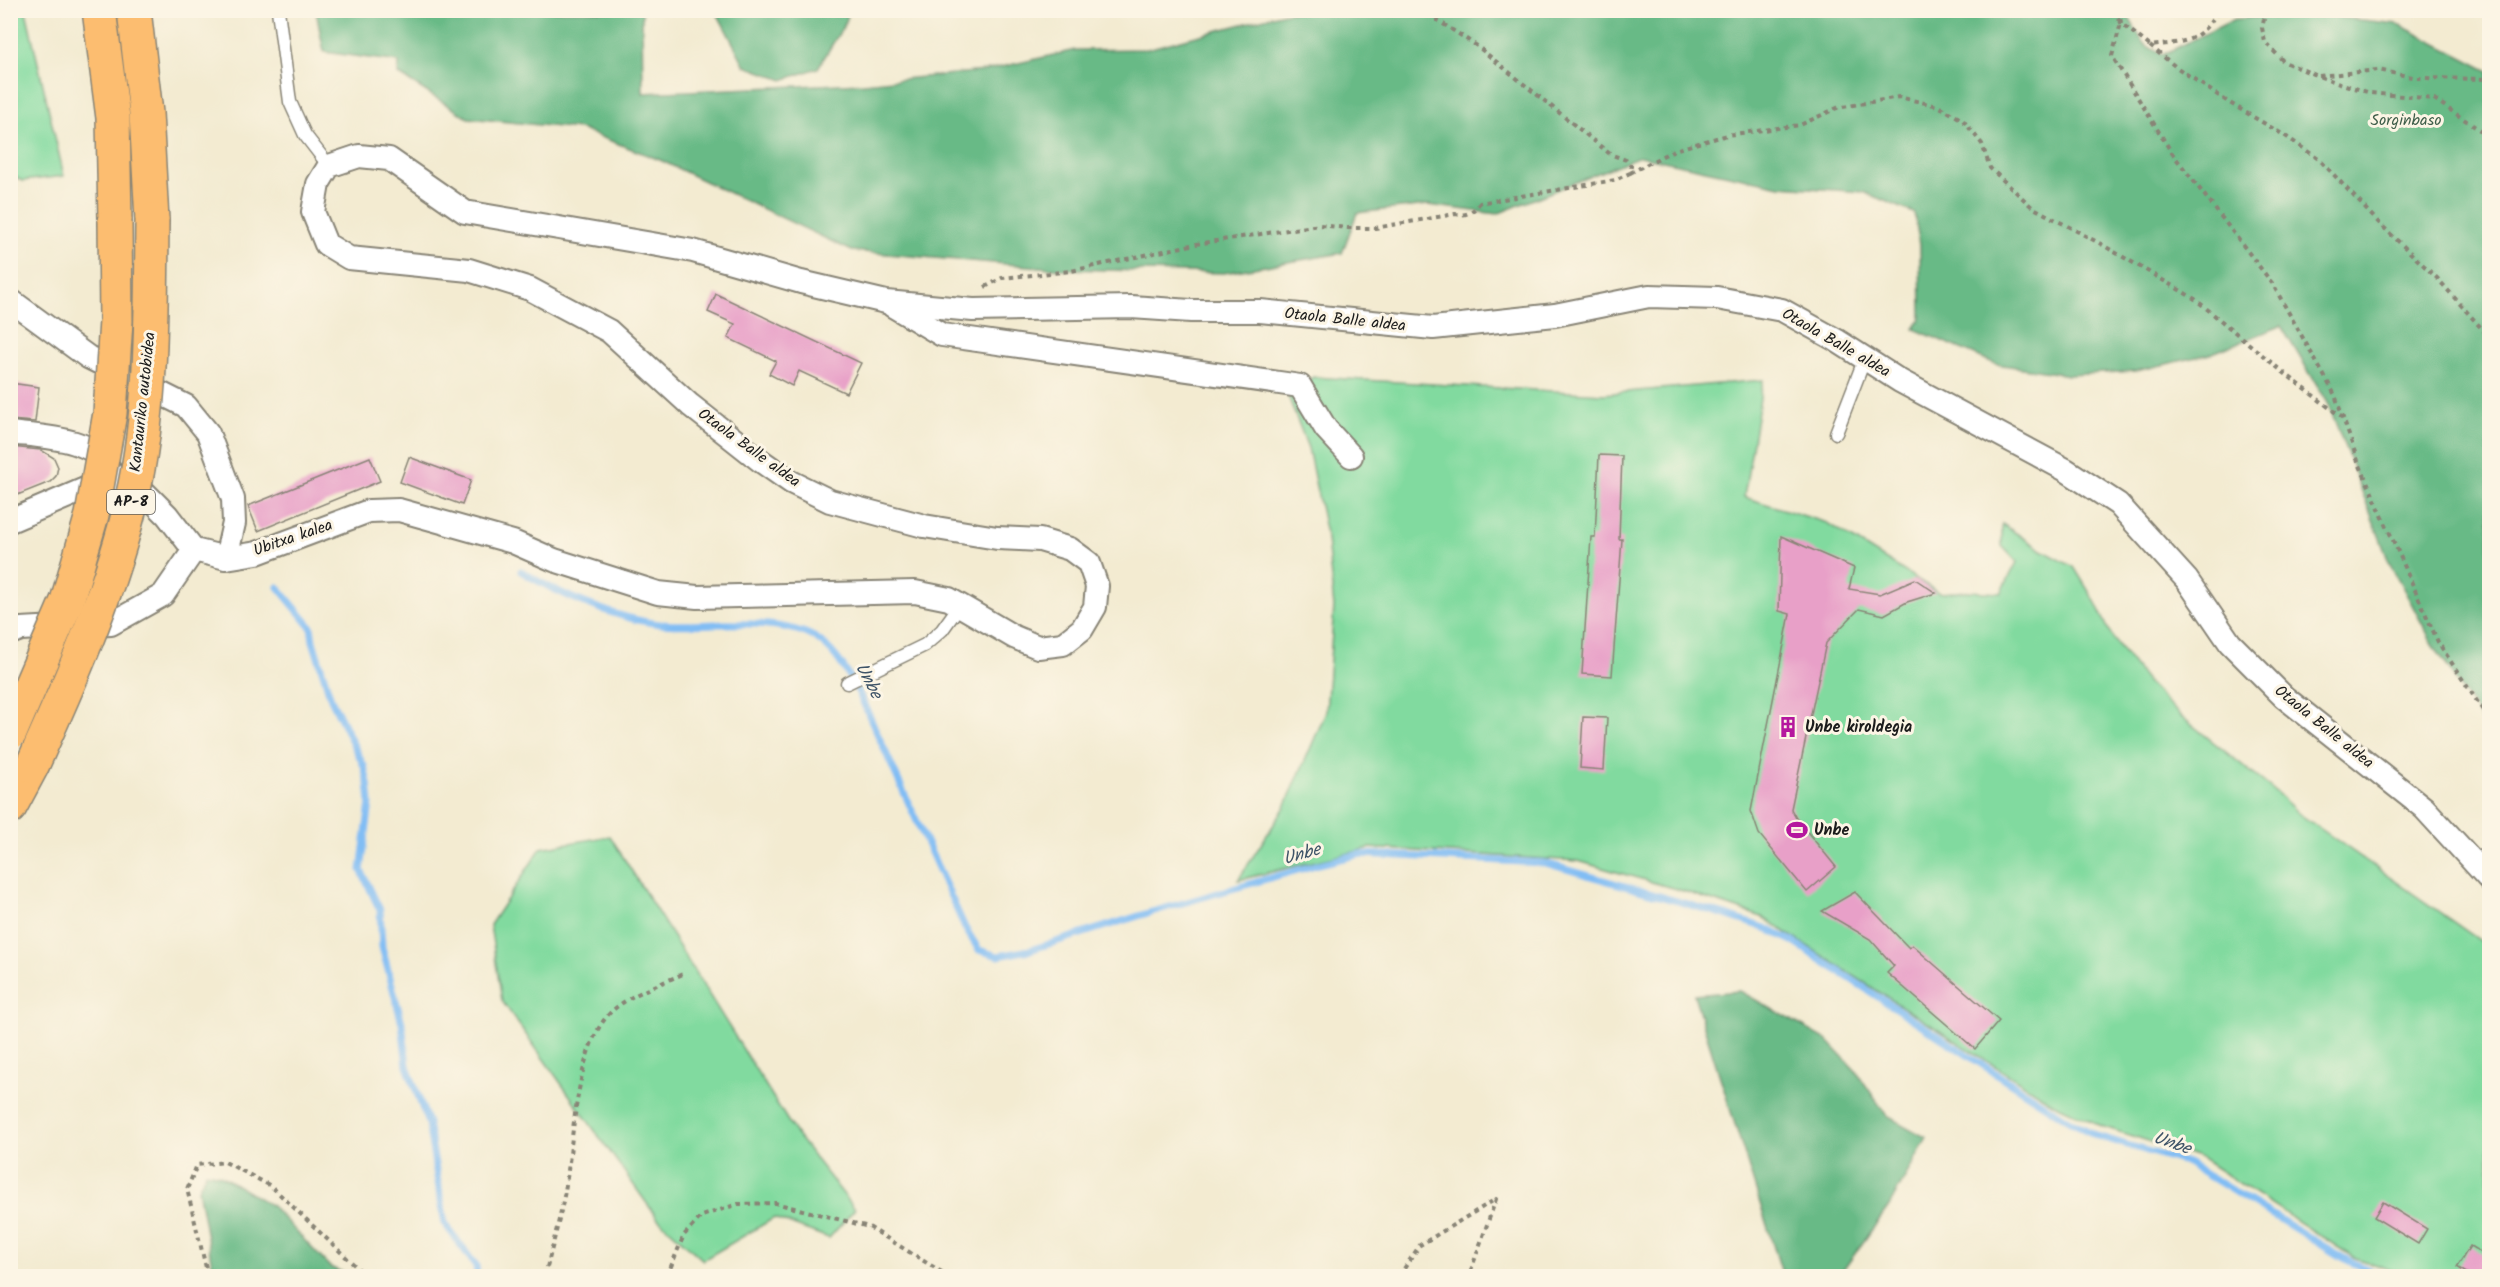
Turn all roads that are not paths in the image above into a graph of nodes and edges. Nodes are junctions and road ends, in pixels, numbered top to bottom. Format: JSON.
{"nodes":[{"id":1,"x":99,"y":10,"type":"edge"},
{"id":2,"x":134,"y":10,"type":"edge"},
{"id":3,"x":278,"y":10,"type":"edge"},
{"id":4,"x":329,"y":166,"type":"junction"},
{"id":5,"x":10,"y":300,"type":"edge"},
{"id":6,"x":886,"y":302,"type":"junction"},
{"id":7,"x":1865,"y":358,"type":"junction"},
{"id":8,"x":10,"y":433,"type":"edge"},
{"id":9,"x":1836,"y":433,"type":"dead end"},
{"id":10,"x":1351,"y":456,"type":"dead end"},
{"id":11,"x":113,"y":477,"type":"junction"},
{"id":12,"x":399,"y":510,"type":"joint"},
{"id":13,"x":10,"y":521,"type":"edge"},
{"id":14,"x":194,"y":550,"type":"junction"},
{"id":15,"x":226,"y":558,"type":"junction"},
{"id":16,"x":960,"y":605,"type":"junction"},
{"id":17,"x":10,"y":633,"type":"edge"},
{"id":18,"x":847,"y":683,"type":"dead end"},
{"id":19,"x":10,"y":733,"type":"edge"},
{"id":20,"x":10,"y":807,"type":"edge"},
{"id":21,"x":2490,"y":880,"type":"edge"}],
"edges":[{"from":1,"to":19,"type":"highway","name":"Kantauriko autobidea","number":"AP-8","bridge":true},
{"from":2,"to":20,"type":"highway","name":"Kantauriko autobidea","number":"AP-8","bridge":true},
{"from":3,"to":4,"type":"lane"},
{"from":4,"to":6,"type":"street","name":"Otaola Balle aldea"},
{"from":4,"to":16,"type":"street","name":"Otaola Balle aldea"},
{"from":5,"to":15,"type":"street"},
{"from":6,"to":7,"type":"street","name":"Otaola Balle aldea"},
{"from":6,"to":10,"type":"street","name":"Otaola Balle aldea"},
{"from":7,"to":9,"type":"lane"},
{"from":7,"to":21,"type":"street","name":"Otaola Balle aldea"},
{"from":8,"to":11,"type":"street"},
{"from":11,"to":13,"type":"street"},
{"from":11,"to":14,"type":"street"},
{"from":12,"to":15,"type":"street","name":"Ubitxa kalea"},
{"from":12,"to":16,"type":"street","name":"Otaola Balle aldea"},
{"from":14,"to":15,"type":"street","name":"Ubitxa kalea"},
{"from":14,"to":17,"type":"street"},
{"from":16,"to":18,"type":"lane"}]}
